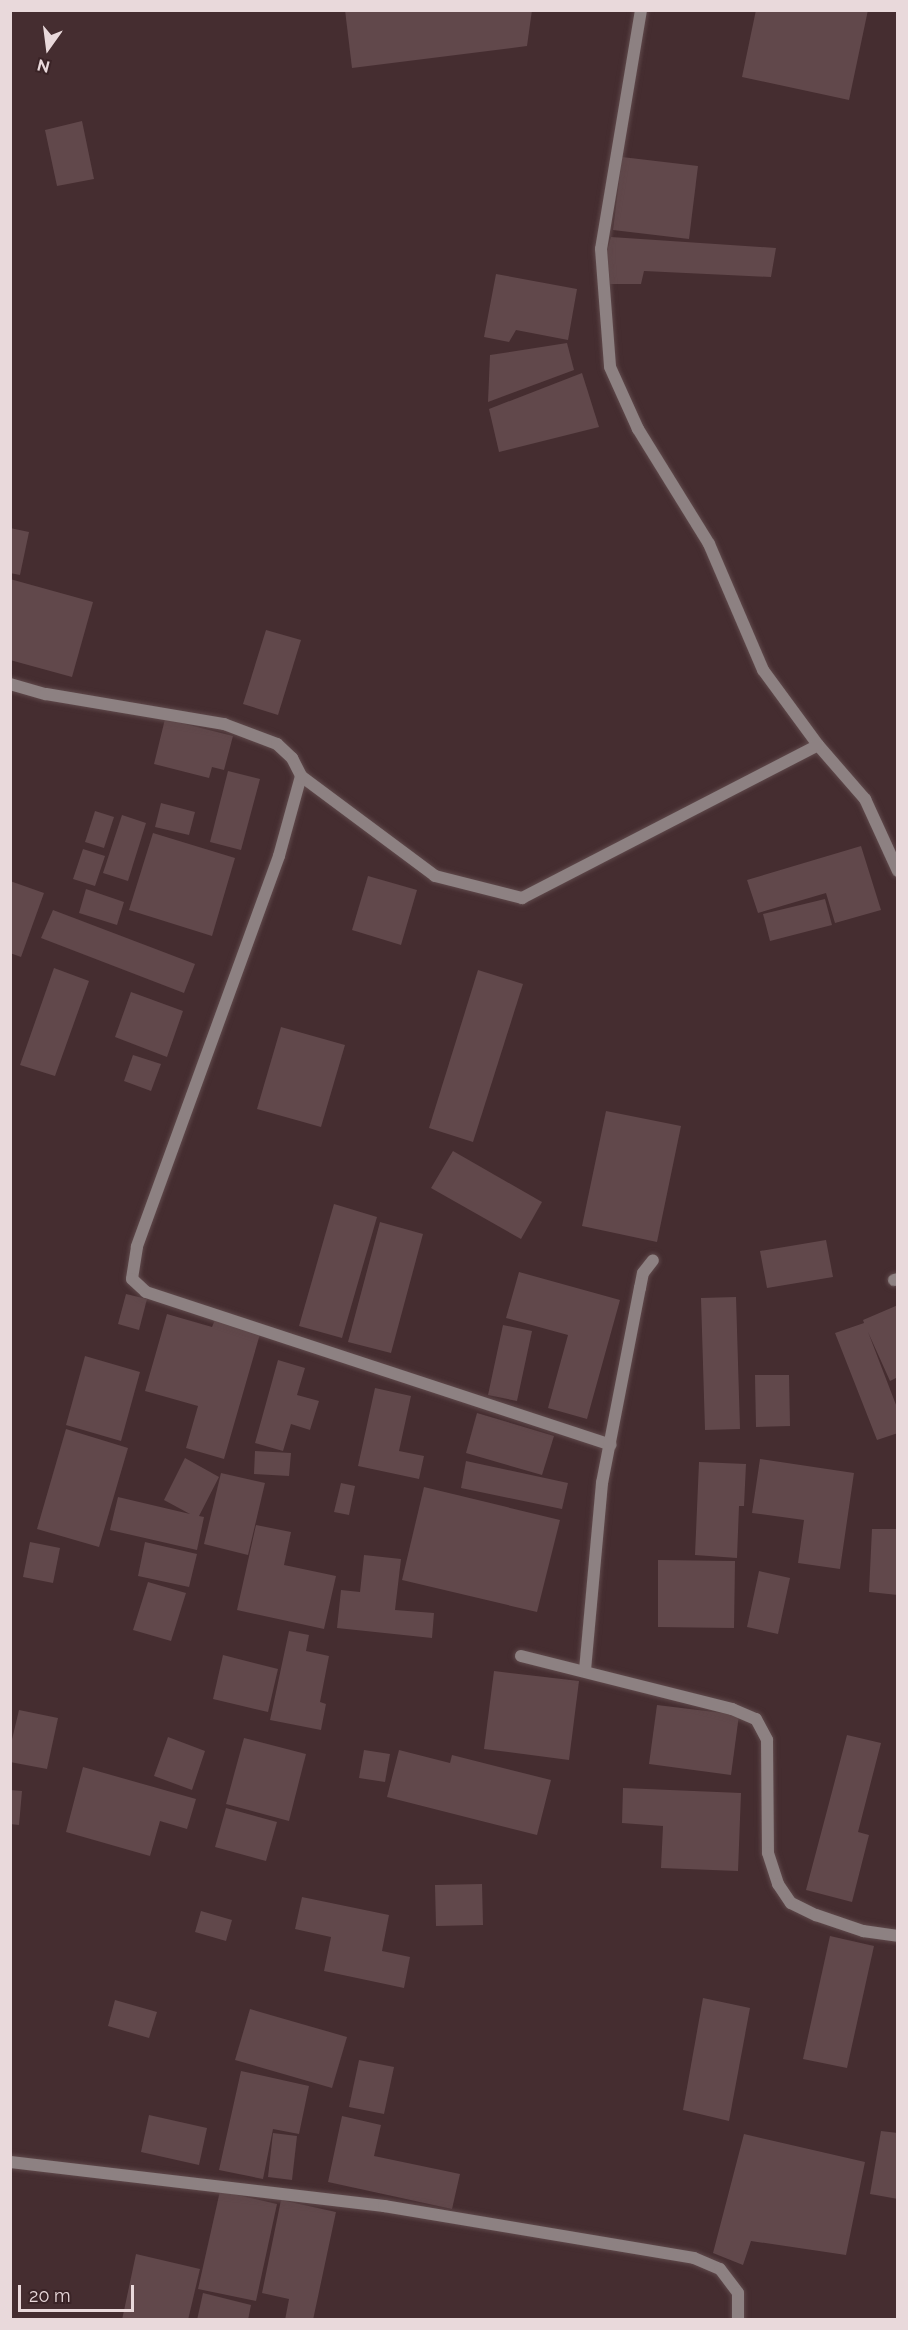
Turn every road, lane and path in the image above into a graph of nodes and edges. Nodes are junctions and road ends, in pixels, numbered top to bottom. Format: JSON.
{"nodes":[{"id":1,"x":641,"y":10,"type":"edge"},
{"id":2,"x":10,"y":684,"type":"edge"},
{"id":3,"x":818,"y":746,"type":"junction"},
{"id":4,"x":301,"y":776,"type":"junction"},
{"id":5,"x":897,"y":871,"type":"edge"},
{"id":6,"x":653,"y":1260,"type":"dead end"},
{"id":7,"x":610,"y":1445,"type":"junction"},
{"id":8,"x":521,"y":1656,"type":"dead end"},
{"id":9,"x":585,"y":1670,"type":"junction"},
{"id":10,"x":897,"y":1936,"type":"edge"},
{"id":11,"x":10,"y":2162,"type":"edge"},
{"id":12,"x":738,"y":2319,"type":"edge"}],
"edges":[{"from":1,"to":3,"type":"street"},
{"from":2,"to":4,"type":"street"},
{"from":3,"to":4,"type":"street"},
{"from":3,"to":5,"type":"street"},
{"from":4,"to":7,"type":"street"},
{"from":6,"to":7,"type":"street"},
{"from":7,"to":9,"type":"street"},
{"from":8,"to":9,"type":"street"},
{"from":9,"to":10,"type":"street"},
{"from":11,"to":12,"type":"street"}]}
